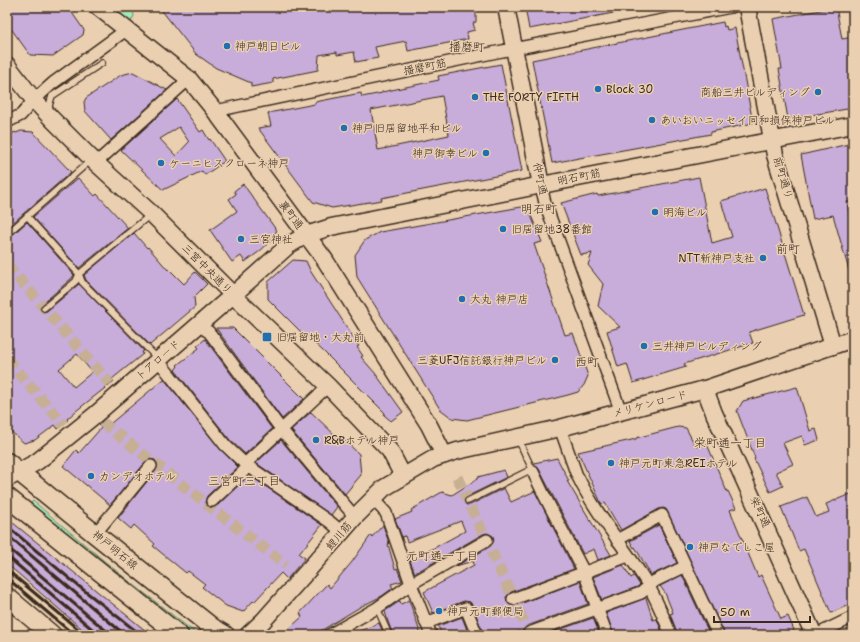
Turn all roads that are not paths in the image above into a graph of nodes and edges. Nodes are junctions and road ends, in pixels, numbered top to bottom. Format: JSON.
{"nodes":[{"id":1,"x":506,"y":7,"type":"edge"},
{"id":2,"x":731,"y":7,"type":"edge"},
{"id":3,"x":747,"y":7,"type":"edge"},
{"id":4,"x":101,"y":8,"type":"edge"},
{"id":5,"x":126,"y":30,"type":"junction"},
{"id":6,"x":514,"y":49,"type":"junction"},
{"id":7,"x":102,"y":62,"type":"dead end"},
{"id":8,"x":7,"y":65,"type":"edge"},
{"id":9,"x":189,"y":79,"type":"junction"},
{"id":10,"x":34,"y":100,"type":"junction"},
{"id":11,"x":215,"y":111,"type":"junction"},
{"id":12,"x":52,"y":119,"type":"junction"},
{"id":13,"x":7,"y":122,"type":"edge"},
{"id":14,"x":853,"y":125,"type":"edge"},
{"id":15,"x":773,"y":140,"type":"junction"},
{"id":16,"x":94,"y":161,"type":"junction"},
{"id":17,"x":541,"y":185,"type":"junction"},
{"id":18,"x":152,"y":214,"type":"junction"},
{"id":19,"x":27,"y":216,"type":"junction"},
{"id":20,"x":7,"y":234,"type":"edge"},
{"id":21,"x":306,"y":235,"type":"junction"},
{"id":22,"x":79,"y":274,"type":"junction"},
{"id":23,"x":234,"y":295,"type":"junction"},
{"id":24,"x":44,"y":308,"type":"dead end"},
{"id":25,"x":198,"y":325,"type":"junction"},
{"id":26,"x":852,"y":341,"type":"edge"},
{"id":27,"x":833,"y":346,"type":"junction"},
{"id":28,"x":158,"y":360,"type":"junction"},
{"id":29,"x":328,"y":386,"type":"junction"},
{"id":30,"x":705,"y":389,"type":"junction"},
{"id":31,"x":621,"y":412,"type":"junction"},
{"id":32,"x":560,"y":428,"type":"junction"},
{"id":33,"x":281,"y":429,"type":"junction"},
{"id":34,"x":517,"y":438,"type":"junction"},
{"id":35,"x":444,"y":455,"type":"junction"},
{"id":36,"x":246,"y":464,"type":"junction"},
{"id":37,"x":151,"y":466,"type":"dead end"},
{"id":38,"x":533,"y":470,"type":"junction"},
{"id":39,"x":11,"y":471,"type":"edge"},
{"id":40,"x":403,"y":476,"type":"junction"},
{"id":41,"x":7,"y":497,"type":"edge"},
{"id":42,"x":373,"y":499,"type":"junction"},
{"id":43,"x":212,"y":501,"type":"dead end"},
{"id":44,"x":468,"y":501,"type":"dead end"},
{"id":45,"x":355,"y":517,"type":"junction"},
{"id":46,"x":342,"y":532,"type":"junction"},
{"id":47,"x":95,"y":534,"type":"junction"},
{"id":48,"x":487,"y":540,"type":"dead end"},
{"id":49,"x":617,"y":540,"type":"junction"},
{"id":50,"x":628,"y":556,"type":"junction"},
{"id":51,"x":686,"y":566,"type":"junction"},
{"id":52,"x":584,"y":572,"type":"junction"},
{"id":53,"x":411,"y":584,"type":"junction"},
{"id":54,"x":649,"y":586,"type":"junction"},
{"id":55,"x":7,"y":597,"type":"edge"},
{"id":56,"x":514,"y":599,"type":"dead end"},
{"id":57,"x":377,"y":608,"type":"junction"},
{"id":58,"x":597,"y":608,"type":"junction"},
{"id":59,"x":853,"y":618,"type":"edge"},
{"id":60,"x":426,"y":623,"type":"junction"},
{"id":61,"x":527,"y":634,"type":"edge"},
{"id":62,"x":52,"y":635,"type":"edge"},
{"id":63,"x":179,"y":635,"type":"edge"},
{"id":64,"x":225,"y":635,"type":"edge"},
{"id":65,"x":248,"y":635,"type":"edge"},
{"id":66,"x":329,"y":635,"type":"edge"},
{"id":67,"x":389,"y":635,"type":"edge"},
{"id":68,"x":431,"y":635,"type":"edge"},
{"id":69,"x":477,"y":635,"type":"edge"},
{"id":70,"x":607,"y":635,"type":"edge"},
{"id":71,"x":671,"y":635,"type":"edge"},
{"id":72,"x":718,"y":635,"type":"edge"},
{"id":73,"x":815,"y":635,"type":"edge"}],
"edges":[{"from":1,"to":6,"type":"street","name":"仲町通"},
{"from":2,"to":6,"type":"street","name":"播磨町筋"},
{"from":3,"to":15,"type":"street","name":"前町通り"},
{"from":4,"to":5,"type":"street","name":"裏町通"},
{"from":5,"to":9,"type":"street","name":"裏町通"},
{"from":5,"to":10,"type":"street"},
{"from":6,"to":11,"type":"street","name":"播磨町筋"},
{"from":6,"to":17,"type":"street","name":"仲町通"},
{"from":7,"to":12,"type":"lane"},
{"from":8,"to":10,"type":"street","name":"三宮中央通り"},
{"from":9,"to":11,"type":"street","name":"裏町通"},
{"from":9,"to":16,"type":"street"},
{"from":10,"to":12,"type":"street","name":"三宮中央通り"},
{"from":10,"to":13,"type":"street"},
{"from":11,"to":21,"type":"street","name":"裏町通"},
{"from":12,"to":16,"type":"street","name":"三宮中央通り"},
{"from":14,"to":15,"type":"street","name":"明石町筋"},
{"from":15,"to":17,"type":"street","name":"明石町筋"},
{"from":15,"to":27,"type":"street","name":"前町通り"},
{"from":16,"to":18,"type":"street","name":"三宮中央通り"},
{"from":16,"to":19,"type":"lane"},
{"from":17,"to":21,"type":"street","name":"明石町筋"},
{"from":17,"to":31,"type":"street","name":"仲町通"},
{"from":18,"to":22,"type":"lane"},
{"from":18,"to":23,"type":"street","name":"三宮中央通り"},
{"from":19,"to":20,"type":"lane"},
{"from":19,"to":22,"type":"lane"},
{"from":21,"to":23,"type":"street","name":"トアロード"},
{"from":21,"to":35,"type":"street","name":"裏町通"},
{"from":22,"to":24,"type":"lane"},
{"from":22,"to":28,"type":"lane"},
{"from":23,"to":25,"type":"street","name":"トアロード"},
{"from":23,"to":29,"type":"street","name":"三宮中央通り"},
{"from":25,"to":28,"type":"street","name":"トアロード"},
{"from":25,"to":33,"type":"street"},
{"from":26,"to":27,"type":"street","name":"メリケンロード"},
{"from":27,"to":30,"type":"street","name":"メリケンロード"},
{"from":28,"to":36,"type":"street"},
{"from":28,"to":39,"type":"street","name":"トアロード"},
{"from":29,"to":33,"type":"street"},
{"from":29,"to":40,"type":"street","name":"三宮中央通り"},
{"from":30,"to":31,"type":"street","name":"メリケンロード"},
{"from":30,"to":73,"type":"street","name":"栄町通"},
{"from":31,"to":32,"type":"street","name":"メリケンロード"},
{"from":32,"to":34,"type":"street","name":"メリケンロード"},
{"from":32,"to":49,"type":"street"},
{"from":33,"to":36,"type":"street"},
{"from":33,"to":45,"type":"street"},
{"from":34,"to":35,"type":"street","name":"メリケンロード"},
{"from":34,"to":38,"type":"lane"},
{"from":35,"to":40,"type":"street","name":"鯉川筋"},
{"from":36,"to":43,"type":"street"},
{"from":36,"to":46,"type":"street"},
{"from":37,"to":47,"type":"street"},
{"from":38,"to":44,"type":"lane"},
{"from":38,"to":52,"type":"street"},
{"from":39,"to":47,"type":"main road","name":"神戸明石線"},
{"from":40,"to":42,"type":"street","name":"鯉川筋"},
{"from":41,"to":63,"type":"main road"},
{"from":42,"to":45,"type":"street","name":"鯉川筋"},
{"from":42,"to":53,"type":"street"},
{"from":45,"to":46,"type":"street","name":"鯉川筋"},
{"from":46,"to":65,"type":"street","name":"鯉川筋"},
{"from":47,"to":64,"type":"main road","name":"神戸明石線"},
{"from":48,"to":53,"type":"street"},
{"from":49,"to":50,"type":"street"},
{"from":49,"to":51,"type":"street"},
{"from":50,"to":52,"type":"street"},
{"from":50,"to":54,"type":"street"},
{"from":51,"to":54,"type":"street"},
{"from":51,"to":72,"type":"street"},
{"from":52,"to":56,"type":"street"},
{"from":52,"to":58,"type":"street"},
{"from":53,"to":57,"type":"street"},
{"from":53,"to":60,"type":"street"},
{"from":54,"to":58,"type":"street"},
{"from":54,"to":71,"type":"street"},
{"from":55,"to":62,"type":"main road"},
{"from":57,"to":66,"type":"street"},
{"from":57,"to":67,"type":"lane"},
{"from":58,"to":61,"type":"street"},
{"from":58,"to":70,"type":"street"},
{"from":59,"to":73,"type":"street"},
{"from":60,"to":68,"type":"street"},
{"from":60,"to":69,"type":"street"}]}
